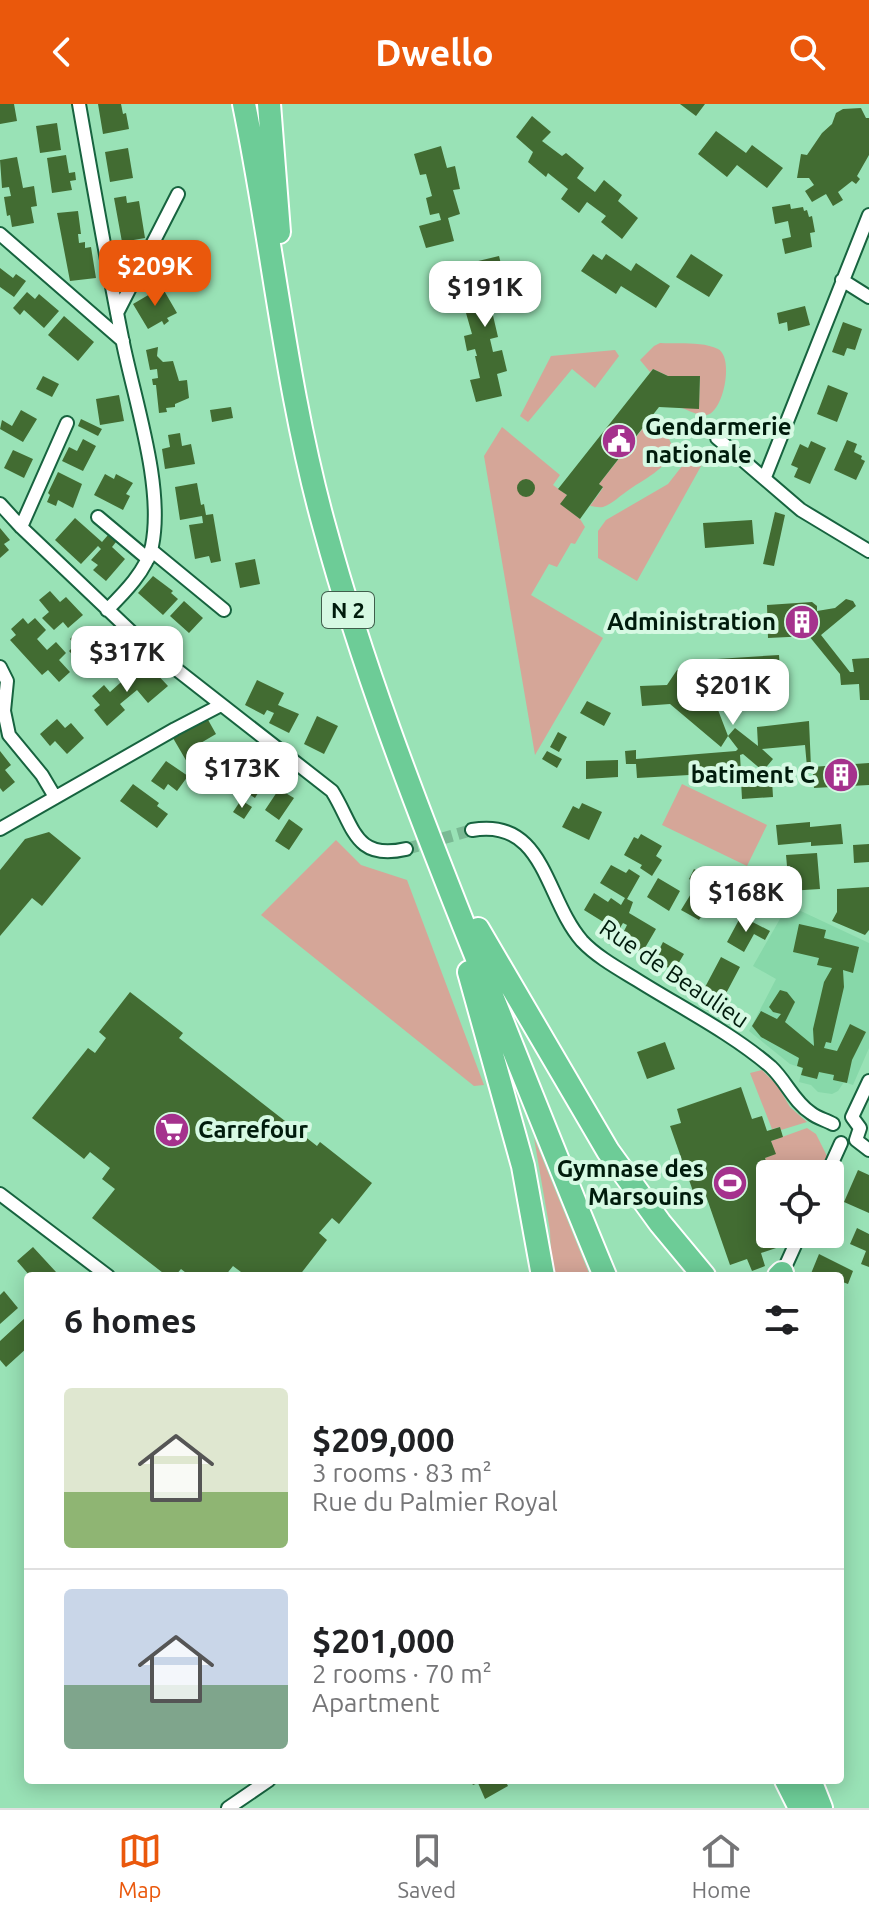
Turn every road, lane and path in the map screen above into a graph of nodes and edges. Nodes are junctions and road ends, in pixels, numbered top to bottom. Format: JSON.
{"nodes":[{"id":1,"x":79,"y":104,"type":"edge"},
{"id":2,"x":244,"y":104,"type":"edge"},
{"id":3,"x":269,"y":106,"type":"edge"},
{"id":4,"x":178,"y":194,"type":"dead end"},
{"id":5,"x":869,"y":215,"type":"edge"},
{"id":6,"x":0,"y":234,"type":"edge"},
{"id":7,"x":842,"y":280,"type":"junction"},
{"id":8,"x":869,"y":297,"type":"edge"},
{"id":9,"x":117,"y":313,"type":"junction"},
{"id":10,"x":285,"y":337,"type":"junction"},
{"id":11,"x":123,"y":341,"type":"junction"},
{"id":12,"x":67,"y":423,"type":"dead end"},
{"id":13,"x":717,"y":438,"type":"dead end"},
{"id":14,"x":765,"y":477,"type":"junction"},
{"id":15,"x":0,"y":504,"type":"edge"},
{"id":16,"x":98,"y":517,"type":"dead end"},
{"id":17,"x":21,"y":527,"type":"junction"},
{"id":18,"x":869,"y":551,"type":"edge"},
{"id":19,"x":150,"y":554,"type":"junction"},
{"id":20,"x":107,"y":610,"type":"junction"},
{"id":21,"x":224,"y":610,"type":"dead end"},
{"id":22,"x":0,"y":667,"type":"edge"},
{"id":23,"x":221,"y":705,"type":"junction"},
{"id":24,"x":55,"y":797,"type":"junction"},
{"id":25,"x":0,"y":829,"type":"edge"},
{"id":26,"x":472,"y":830,"type":"tunnel mouth"},
{"id":27,"x":406,"y":849,"type":"tunnel mouth"},
{"id":28,"x":443,"y":874,"type":"junction"},
{"id":29,"x":869,"y":1081,"type":"edge"},
{"id":30,"x":852,"y":1117,"type":"junction"},
{"id":31,"x":833,"y":1124,"type":"junction"},
{"id":32,"x":856,"y":1140,"type":"junction"},
{"id":33,"x":841,"y":1143,"type":"junction"},
{"id":34,"x":869,"y":1150,"type":"edge"},
{"id":35,"x":833,"y":1160,"type":"edge"},
{"id":36,"x":0,"y":1194,"type":"edge"},
{"id":37,"x":794,"y":1248,"type":"edge"},
{"id":38,"x":103,"y":1272,"type":"edge"},
{"id":39,"x":542,"y":1272,"type":"edge"},
{"id":40,"x":603,"y":1272,"type":"edge"},
{"id":41,"x":701,"y":1272,"type":"edge"},
{"id":42,"x":782,"y":1272,"type":"edge"},
{"id":43,"x":263,"y":1784,"type":"edge"},
{"id":44,"x":788,"y":1784,"type":"edge"},
{"id":45,"x":812,"y":1784,"type":"edge"},
{"id":46,"x":826,"y":1784,"type":"edge"},
{"id":47,"x":228,"y":1808,"type":"edge"},
{"id":48,"x":800,"y":1808,"type":"edge"},
{"id":49,"x":821,"y":1808,"type":"edge"},
{"id":50,"x":834,"y":1808,"type":"edge"}],
"edges":[{"from":1,"to":9,"type":"street"},
{"from":2,"to":10,"type":"highway","number":"N 2"},
{"from":3,"to":10,"type":"highway","number":"N 2"},
{"from":4,"to":9,"type":"street"},
{"from":5,"to":7,"type":"street"},
{"from":6,"to":11,"type":"street"},
{"from":7,"to":8,"type":"street"},
{"from":7,"to":14,"type":"street"},
{"from":9,"to":11,"type":"street"},
{"from":10,"to":28,"type":"highway","number":"N 2"},
{"from":11,"to":19,"type":"street"},
{"from":12,"to":17,"type":"street"},
{"from":13,"to":14,"type":"street"},
{"from":14,"to":18,"type":"street"},
{"from":15,"to":17,"type":"street"},
{"from":16,"to":19,"type":"street"},
{"from":17,"to":20,"type":"street"},
{"from":19,"to":20,"type":"street"},
{"from":19,"to":21,"type":"street"},
{"from":20,"to":23,"type":"street"},
{"from":22,"to":24,"type":"street"},
{"from":23,"to":24,"type":"street"},
{"from":23,"to":27,"type":"street"},
{"from":24,"to":25,"type":"street"},
{"from":26,"to":31,"type":"street","name":"Rue de Beaulieu"},
{"from":28,"to":39,"type":"highway"},
{"from":28,"to":40,"type":"highway","number":"N 2"},
{"from":28,"to":41,"type":"highway"},
{"from":29,"to":30,"type":"street"},
{"from":30,"to":31,"type":"street"},
{"from":30,"to":32,"type":"street"},
{"from":31,"to":33,"type":"street"},
{"from":32,"to":33,"type":"street"},
{"from":32,"to":34,"type":"street"},
{"from":33,"to":35,"type":"street"},
{"from":36,"to":38,"type":"street"},
{"from":37,"to":42,"type":"street"},
{"from":43,"to":47,"type":"street"},
{"from":44,"to":48,"type":"highway"},
{"from":45,"to":49,"type":"highway"},
{"from":46,"to":50,"type":"highway"}]}
